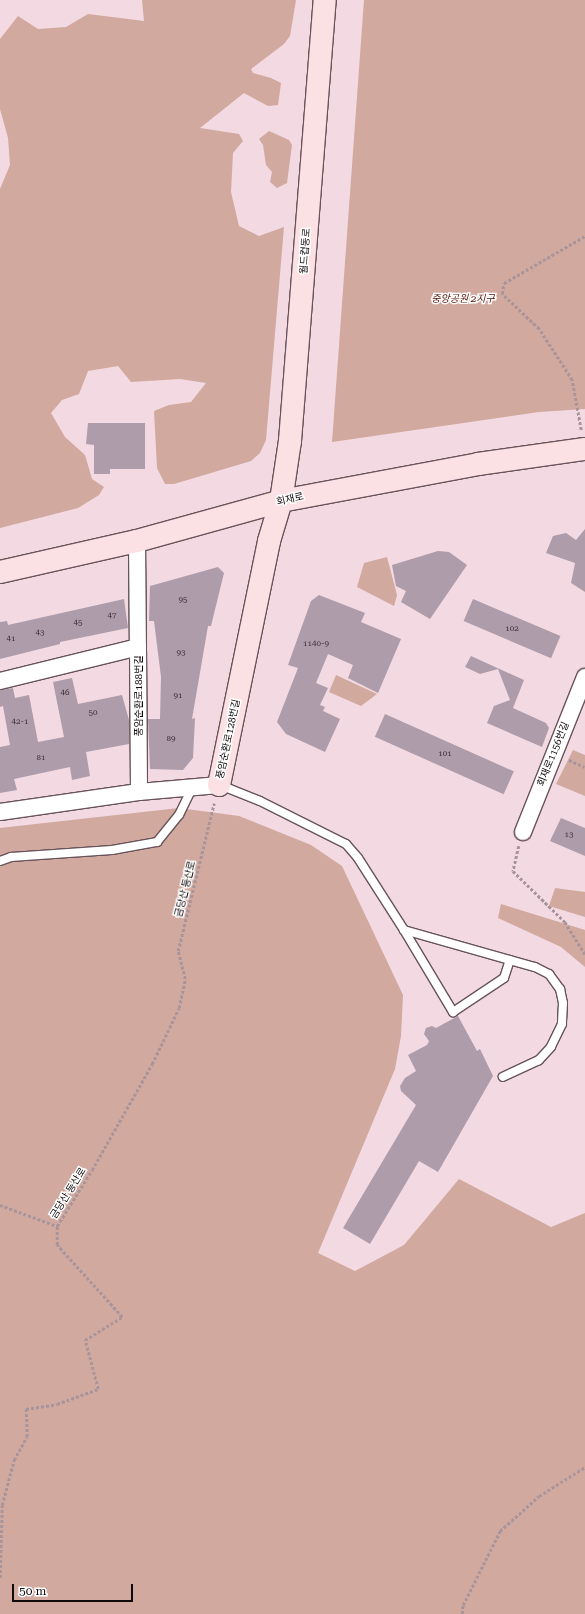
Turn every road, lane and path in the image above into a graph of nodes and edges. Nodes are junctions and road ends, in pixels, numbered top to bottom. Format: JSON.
{"nodes":[{"id":1,"x":325,"y":0,"type":"edge"},
{"id":2,"x":585,"y":236,"type":"edge"},
{"id":3,"x":584,"y":441,"type":"edge"},
{"id":4,"x":281,"y":500,"type":"junction"},
{"id":5,"x":137,"y":541,"type":"junction"},
{"id":6,"x":0,"y":572,"type":"edge"},
{"id":7,"x":138,"y":647,"type":"junction"},
{"id":8,"x":585,"y":677,"type":"edge"},
{"id":9,"x":0,"y":681,"type":"edge"},
{"id":10,"x":219,"y":785,"type":"junction"},
{"id":11,"x":192,"y":788,"type":"junction"},
{"id":12,"x":139,"y":792,"type":"junction"},
{"id":13,"x":0,"y":812,"type":"edge"},
{"id":14,"x":523,"y":832,"type":"joint"},
{"id":15,"x":0,"y":861,"type":"edge"},
{"id":16,"x":404,"y":930,"type":"junction"},
{"id":17,"x":585,"y":954,"type":"edge"},
{"id":18,"x":510,"y":960,"type":"junction"},
{"id":19,"x":503,"y":1077,"type":"dead end"},
{"id":20,"x":0,"y":1205,"type":"edge"},
{"id":21,"x":57,"y":1226,"type":"junction"},
{"id":22,"x":585,"y":1467,"type":"edge"},
{"id":23,"x":0,"y":1578,"type":"edge"},
{"id":24,"x":462,"y":1614,"type":"edge"}],
"edges":[{"from":1,"to":4,"type":"street","name":"월드컵동로"},
{"from":2,"to":3,"type":"path"},
{"from":3,"to":4,"type":"street","name":"회재로"},
{"from":4,"to":5,"type":"street","name":"회재로"},
{"from":4,"to":10,"type":"street","name":"풍암순환로128번길"},
{"from":5,"to":6,"type":"street","name":"회재로"},
{"from":5,"to":7,"type":"street"},
{"from":7,"to":9,"type":"street","name":"풍암순환로188번길"},
{"from":7,"to":12,"type":"street","name":"풍암순환로188번길"},
{"from":8,"to":14,"type":"street","name":"회재로1156번길"},
{"from":10,"to":11,"type":"street","name":"풍암순환로128번길"},
{"from":10,"to":16,"type":"lane"},
{"from":10,"to":21,"type":"path","name":"금당산 등산로"},
{"from":11,"to":12,"type":"street","name":"풍암순환로128번길"},
{"from":11,"to":15,"type":"lane"},
{"from":12,"to":13,"type":"street","name":"풍암순환로128번길"},
{"from":14,"to":17,"type":"path"},
{"from":16,"to":18,"type":"lane"},
{"from":16,"to":18,"type":"lane"},
{"from":18,"to":19,"type":"lane"},
{"from":20,"to":21,"type":"path"},
{"from":21,"to":23,"type":"path","name":"금당산 등산로"},
{"from":22,"to":24,"type":"path"}]}
